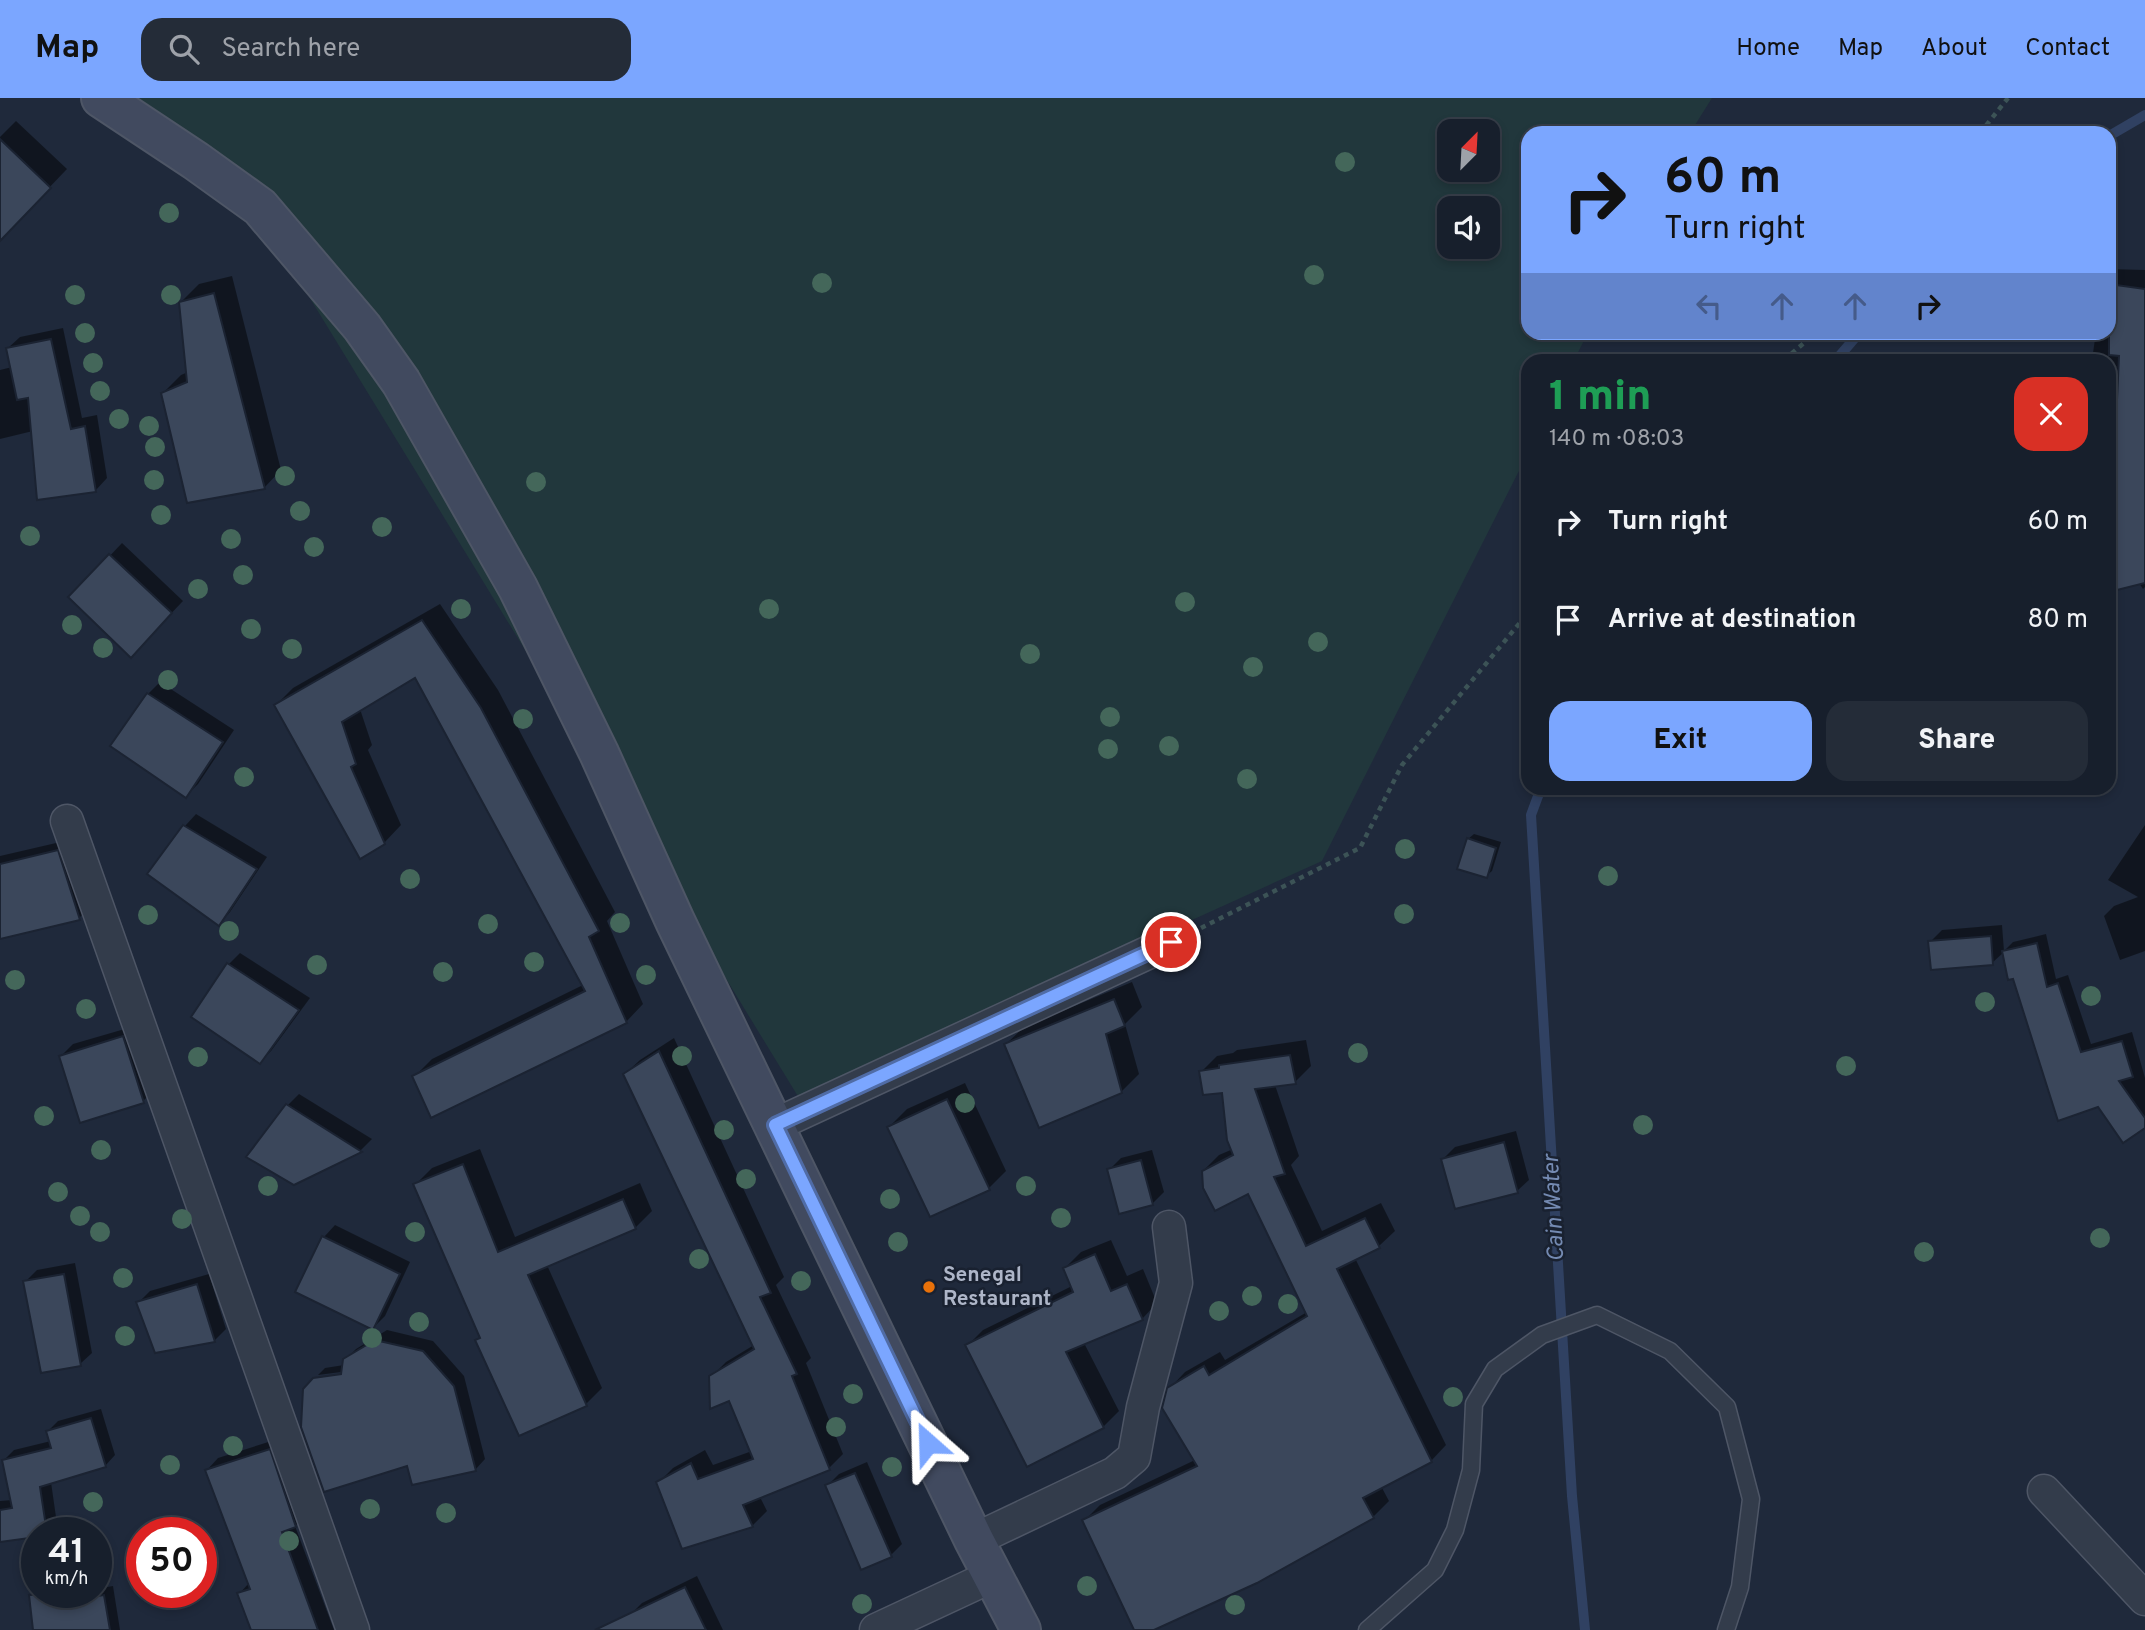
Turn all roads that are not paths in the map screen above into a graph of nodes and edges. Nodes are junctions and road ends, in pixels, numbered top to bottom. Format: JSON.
{"nodes":[{"id":1,"x":101,"y":98,"type":"edge"},
{"id":2,"x":67,"y":821,"type":"dead end"},
{"id":3,"x":1171,"y":942,"type":"road end"},
{"id":4,"x":775,"y":1125,"type":"junction"},
{"id":5,"x":1169,"y":1227,"type":"dead end"},
{"id":6,"x":2044,"y":1491,"type":"dead end"},
{"id":7,"x":974,"y":1540,"type":"junction"},
{"id":8,"x":992,"y":1576,"type":"junction"},
{"id":9,"x":2145,"y":1599,"type":"edge"},
{"id":10,"x":353,"y":1630,"type":"edge"},
{"id":11,"x":876,"y":1630,"type":"edge"},
{"id":12,"x":1021,"y":1630,"type":"edge"},
{"id":13,"x":1367,"y":1630,"type":"edge"},
{"id":14,"x":1726,"y":1630,"type":"edge"}],
"edges":[{"from":1,"to":4,"type":"main road"},
{"from":2,"to":10,"type":"street"},
{"from":3,"to":4,"type":"street"},
{"from":4,"to":7,"type":"main road"},
{"from":5,"to":7,"type":"street"},
{"from":6,"to":9,"type":"street"},
{"from":7,"to":8,"type":"main road"},
{"from":8,"to":11,"type":"street"},
{"from":8,"to":12,"type":"main road"},
{"from":13,"to":14,"type":"lane"}]}
